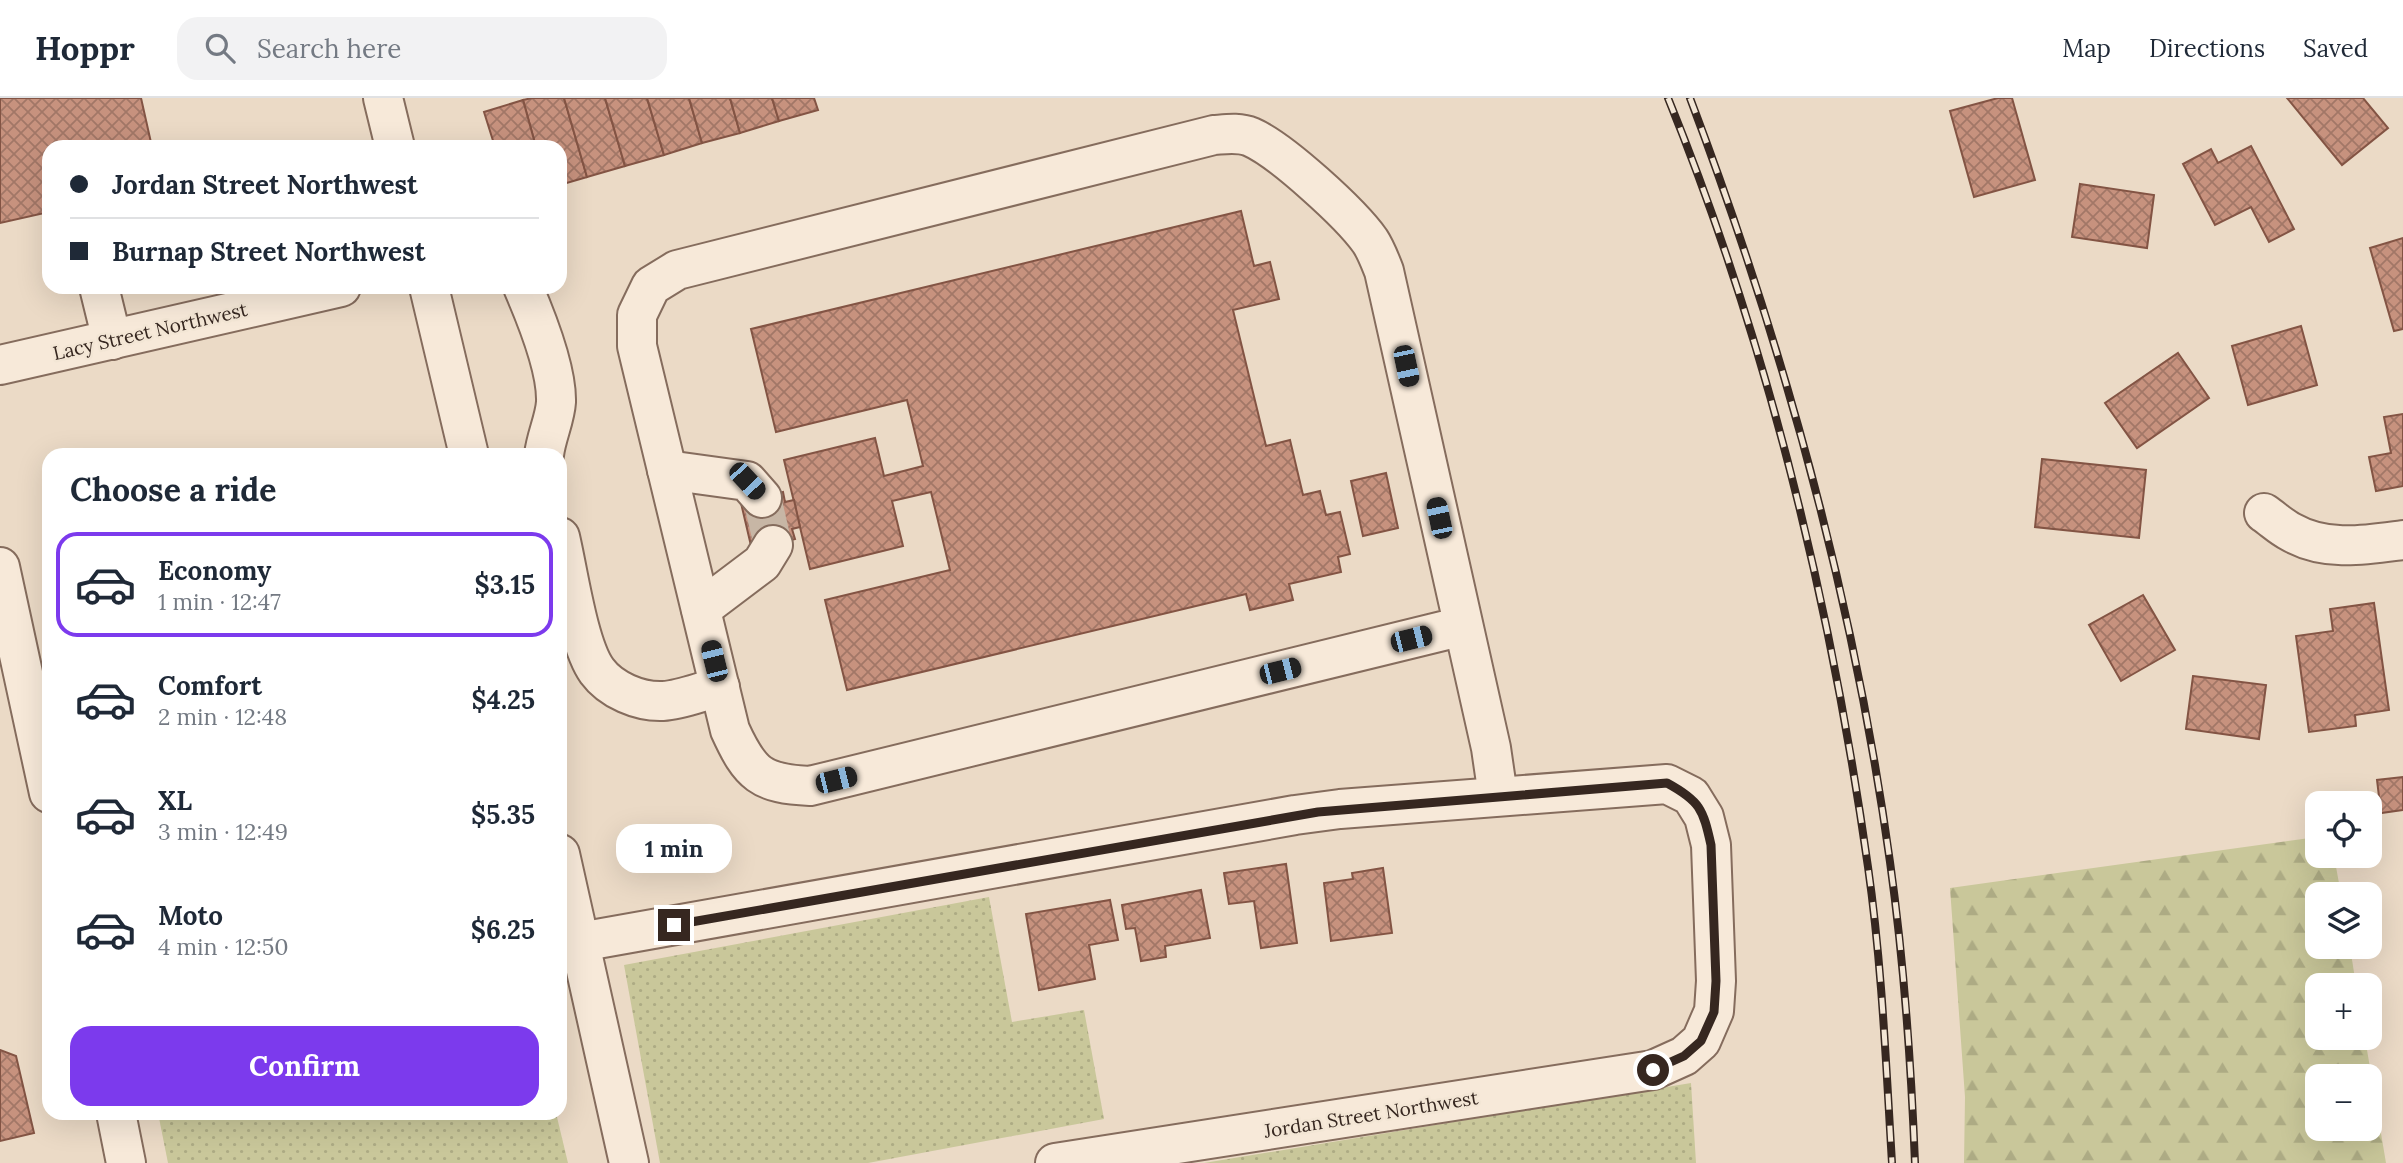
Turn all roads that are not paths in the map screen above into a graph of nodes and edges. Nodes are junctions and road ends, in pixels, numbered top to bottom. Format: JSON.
{"nodes":[{"id":1,"x":383,"y":98,"type":"edge"},
{"id":2,"x":393,"y":140,"type":"edge"},
{"id":3,"x":101,"y":294,"type":"edge"},
{"id":4,"x":311,"y":294,"type":"edge"},
{"id":5,"x":431,"y":294,"type":"edge"},
{"id":6,"x":525,"y":294,"type":"edge"},
{"id":7,"x":112,"y":340,"type":"junction"},
{"id":8,"x":0,"y":365,"type":"edge"},
{"id":9,"x":467,"y":448,"type":"edge"},
{"id":10,"x":545,"y":448,"type":"edge"},
{"id":11,"x":667,"y":470,"type":"junction"},
{"id":12,"x":762,"y":498,"type":"tunnel mouth"},
{"id":13,"x":2264,"y":513,"type":"dead end"},
{"id":14,"x":2403,"y":540,"type":"edge"},
{"id":15,"x":773,"y":545,"type":"dead end"},
{"id":16,"x":0,"y":567,"type":"edge"},
{"id":17,"x":567,"y":568,"type":"edge"},
{"id":18,"x":701,"y":609,"type":"junction"},
{"id":19,"x":1463,"y":626,"type":"junction"},
{"id":20,"x":720,"y":687,"type":"junction"},
{"id":21,"x":42,"y":761,"type":"edge"},
{"id":22,"x":1498,"y":796,"type":"junction"},
{"id":23,"x":567,"y":885,"type":"edge"},
{"id":24,"x":580,"y":942,"type":"junction"},
{"id":25,"x":117,"y":1120,"type":"edge"},
{"id":26,"x":126,"y":1163,"type":"edge"},
{"id":27,"x":629,"y":1163,"type":"edge"},
{"id":28,"x":1055,"y":1163,"type":"edge"}],
"edges":[{"from":1,"to":2,"type":"street"},
{"from":3,"to":7,"type":"street"},
{"from":4,"to":7,"type":"street","name":"Lacy Street Northwest"},
{"from":5,"to":9,"type":"street"},
{"from":6,"to":10,"type":"street"},
{"from":7,"to":8,"type":"street","name":"Lacy Street Northwest"},
{"from":11,"to":12,"type":"street"},
{"from":11,"to":18,"type":"street"},
{"from":11,"to":19,"type":"street"},
{"from":13,"to":14,"type":"street"},
{"from":15,"to":18,"type":"street"},
{"from":16,"to":21,"type":"street"},
{"from":17,"to":20,"type":"street"},
{"from":18,"to":20,"type":"street"},
{"from":19,"to":20,"type":"street"},
{"from":19,"to":22,"type":"street"},
{"from":22,"to":24,"type":"street"},
{"from":22,"to":28,"type":"street","name":"Jordan Street Northwest"},
{"from":23,"to":24,"type":"street"},
{"from":24,"to":27,"type":"street"},
{"from":25,"to":26,"type":"street"}]}
